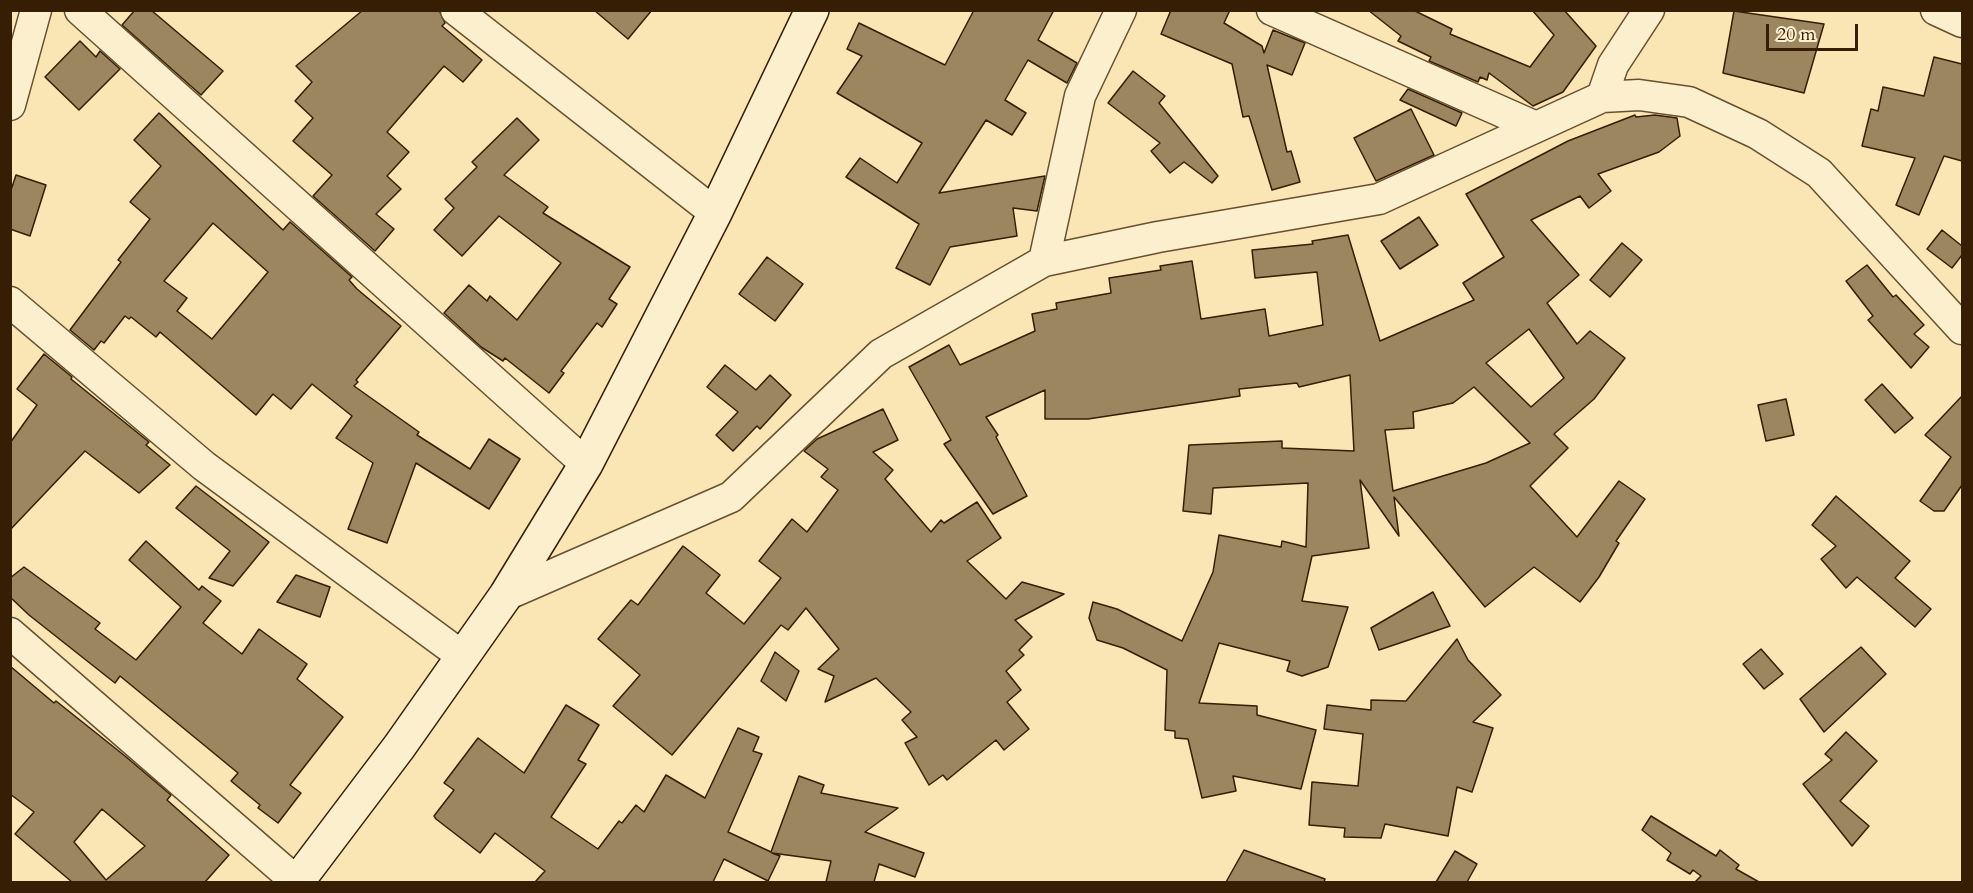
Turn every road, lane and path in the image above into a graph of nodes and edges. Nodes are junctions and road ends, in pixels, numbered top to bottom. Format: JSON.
{"nodes":[{"id":1,"x":36,"y":10,"type":"edge"},
{"id":2,"x":80,"y":10,"type":"edge"},
{"id":3,"x":456,"y":10,"type":"edge"},
{"id":4,"x":812,"y":10,"type":"edge"},
{"id":5,"x":1121,"y":10,"type":"edge"},
{"id":6,"x":1272,"y":10,"type":"edge"},
{"id":7,"x":1649,"y":10,"type":"edge"},
{"id":8,"x":1936,"y":10,"type":"edge"},
{"id":9,"x":1962,"y":22,"type":"edge"},
{"id":10,"x":1602,"y":97,"type":"junction"},
{"id":11,"x":10,"y":105,"type":"edge"},
{"id":12,"x":1534,"y":126,"type":"junction"},
{"id":13,"x":715,"y":213,"type":"junction"},
{"id":14,"x":1044,"y":261,"type":"junction"},
{"id":15,"x":10,"y":302,"type":"edge"},
{"id":16,"x":1962,"y":329,"type":"edge"},
{"id":17,"x":586,"y":464,"type":"junction"},
{"id":18,"x":506,"y":595,"type":"junction"},
{"id":19,"x":10,"y":633,"type":"edge"},
{"id":20,"x":462,"y":656,"type":"junction"},
{"id":21,"x":297,"y":882,"type":"edge"}],
"edges":[{"from":1,"to":11,"type":"street"},
{"from":2,"to":17,"type":"street"},
{"from":3,"to":13,"type":"street"},
{"from":4,"to":13,"type":"main road"},
{"from":5,"to":14,"type":"street"},
{"from":6,"to":12,"type":"street"},
{"from":7,"to":10,"type":"street"},
{"from":8,"to":9,"type":"street"},
{"from":10,"to":12,"type":"street"},
{"from":10,"to":16,"type":"street"},
{"from":12,"to":14,"type":"street"},
{"from":13,"to":17,"type":"main road"},
{"from":14,"to":18,"type":"street"},
{"from":15,"to":20,"type":"street"},
{"from":17,"to":18,"type":"main road"},
{"from":18,"to":20,"type":"main road"},
{"from":19,"to":21,"type":"street"},
{"from":20,"to":21,"type":"main road"}]}
